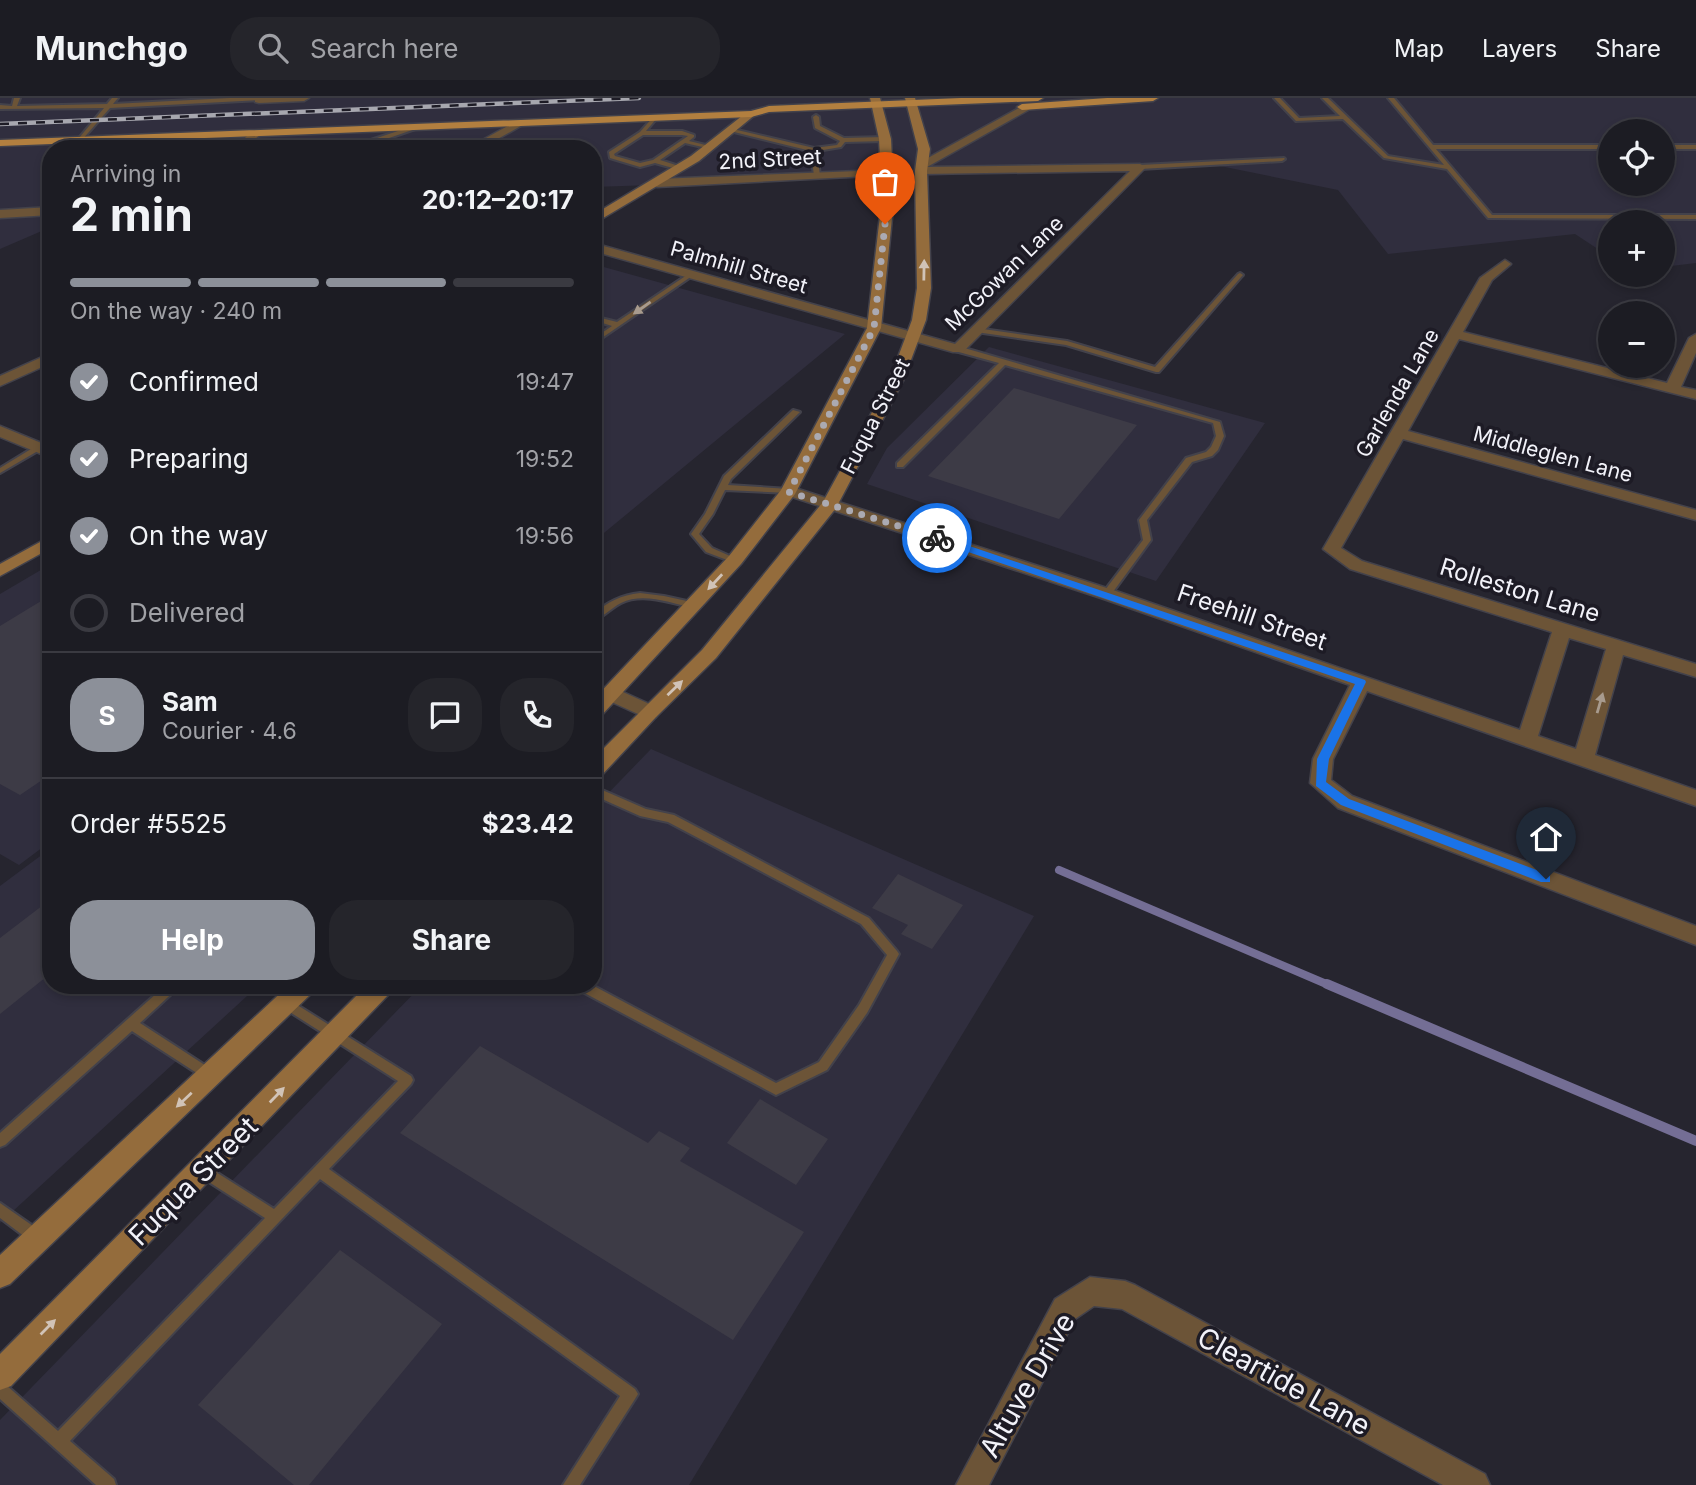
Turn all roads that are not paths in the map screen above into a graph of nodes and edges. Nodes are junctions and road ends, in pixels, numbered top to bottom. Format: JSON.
{"nodes":[{"id":1,"x":18,"y":98,"type":"edge"},
{"id":2,"x":115,"y":98,"type":"edge"},
{"id":3,"x":304,"y":98,"type":"edge"},
{"id":4,"x":1038,"y":98,"type":"edge"},
{"id":5,"x":1153,"y":98,"type":"edge"},
{"id":6,"x":1277,"y":98,"type":"edge"},
{"id":7,"x":1325,"y":98,"type":"edge"},
{"id":8,"x":1391,"y":98,"type":"edge"},
{"id":9,"x":259,"y":99,"type":"edge"},
{"id":10,"x":912,"y":105,"type":"edge"},
{"id":11,"x":110,"y":106,"type":"junction"},
{"id":12,"x":877,"y":106,"type":"edge"},
{"id":13,"x":0,"y":107,"type":"edge"},
{"id":14,"x":1026,"y":107,"type":"junction"},
{"id":15,"x":15,"y":108,"type":"junction"},
{"id":16,"x":751,"y":114,"type":"junction"},
{"id":17,"x":688,"y":117,"type":"junction"},
{"id":18,"x":816,"y":117,"type":"junction"},
{"id":19,"x":1344,"y":117,"type":"junction"},
{"id":20,"x":654,"y":118,"type":"junction"},
{"id":21,"x":521,"y":123,"type":"junction"},
{"id":22,"x":416,"y":127,"type":"junction"},
{"id":23,"x":733,"y":131,"type":"junction"},
{"id":24,"x":257,"y":133,"type":"junction"},
{"id":25,"x":642,"y":133,"type":"junction"},
{"id":26,"x":682,"y":133,"type":"junction"},
{"id":27,"x":81,"y":139,"type":"junction"},
{"id":28,"x":843,"y":139,"type":"junction"},
{"id":29,"x":885,"y":139,"type":"junction"},
{"id":30,"x":61,"y":140,"type":"edge"},
{"id":31,"x":248,"y":140,"type":"edge"},
{"id":32,"x":378,"y":140,"type":"edge"},
{"id":33,"x":488,"y":140,"type":"edge"},
{"id":34,"x":42,"y":141,"type":"edge"},
{"id":35,"x":687,"y":142,"type":"junction"},
{"id":36,"x":0,"y":143,"type":"edge"},
{"id":37,"x":711,"y":147,"type":"junction"},
{"id":38,"x":1598,"y":147,"type":"edge"},
{"id":39,"x":1675,"y":147,"type":"edge"},
{"id":40,"x":1696,"y":147,"type":"edge"},
{"id":41,"x":1432,"y":148,"type":"junction"},
{"id":42,"x":814,"y":150,"type":"junction"},
{"id":43,"x":1282,"y":159,"type":"dead end"},
{"id":44,"x":655,"y":162,"type":"junction"},
{"id":45,"x":1140,"y":167,"type":"junction"},
{"id":46,"x":680,"y":168,"type":"junction"},
{"id":47,"x":921,"y":168,"type":"junction"},
{"id":48,"x":1450,"y":168,"type":"junction"},
{"id":49,"x":884,"y":173,"type":"junction"},
{"id":50,"x":817,"y":176,"type":"junction"},
{"id":51,"x":657,"y":183,"type":"junction"},
{"id":52,"x":42,"y":212,"type":"edge"},
{"id":53,"x":0,"y":214,"type":"edge"},
{"id":54,"x":602,"y":215,"type":"edge"},
{"id":55,"x":1696,"y":217,"type":"edge"},
{"id":56,"x":602,"y":250,"type":"edge"},
{"id":57,"x":1505,"y":264,"type":"dead end"},
{"id":58,"x":690,"y":275,"type":"junction"},
{"id":59,"x":1240,"y":275,"type":"dead end"},
{"id":60,"x":602,"y":321,"type":"edge"},
{"id":61,"x":618,"y":325,"type":"junction"},
{"id":62,"x":874,"y":328,"type":"junction"},
{"id":63,"x":976,"y":330,"type":"junction"},
{"id":64,"x":1455,"y":334,"type":"junction"},
{"id":65,"x":602,"y":336,"type":"edge"},
{"id":66,"x":913,"y":337,"type":"junction"},
{"id":67,"x":1696,"y":338,"type":"edge"},
{"id":68,"x":957,"y":349,"type":"junction"},
{"id":69,"x":42,"y":361,"type":"edge"},
{"id":70,"x":1004,"y":362,"type":"junction"},
{"id":71,"x":0,"y":382,"type":"edge"},
{"id":72,"x":1672,"y":389,"type":"junction"},
{"id":73,"x":1696,"y":395,"type":"edge"},
{"id":74,"x":796,"y":412,"type":"dead end"},
{"id":75,"x":0,"y":432,"type":"edge"},
{"id":76,"x":1399,"y":433,"type":"junction"},
{"id":77,"x":42,"y":450,"type":"edge"},
{"id":78,"x":42,"y":452,"type":"edge"},
{"id":79,"x":900,"y":465,"type":"dead end"},
{"id":80,"x":0,"y":471,"type":"edge"},
{"id":81,"x":723,"y":487,"type":"junction"},
{"id":82,"x":789,"y":492,"type":"junction"},
{"id":83,"x":830,"y":504,"type":"junction"},
{"id":84,"x":1696,"y":515,"type":"edge"},
{"id":85,"x":42,"y":546,"type":"edge"},
{"id":86,"x":1332,"y":549,"type":"joint"},
{"id":87,"x":735,"y":560,"type":"junction"},
{"id":88,"x":0,"y":571,"type":"edge"},
{"id":89,"x":1107,"y":594,"type":"junction"},
{"id":90,"x":693,"y":605,"type":"junction"},
{"id":91,"x":602,"y":610,"type":"edge"},
{"id":92,"x":1562,"y":629,"type":"junction"},
{"id":93,"x":1616,"y":646,"type":"junction"},
{"id":94,"x":1696,"y":671,"type":"edge"},
{"id":95,"x":1361,"y":682,"type":"junction"},
{"id":96,"x":612,"y":694,"type":"junction"},
{"id":97,"x":602,"y":703,"type":"edge"},
{"id":98,"x":649,"y":712,"type":"junction"},
{"id":99,"x":1527,"y":740,"type":"junction"},
{"id":100,"x":1583,"y":760,"type":"junction"},
{"id":101,"x":602,"y":762,"type":"edge"},
{"id":102,"x":602,"y":794,"type":"edge"},
{"id":103,"x":1696,"y":798,"type":"edge"},
{"id":104,"x":1696,"y":936,"type":"edge"},
{"id":105,"x":164,"y":994,"type":"edge"},
{"id":106,"x":295,"y":994,"type":"edge"},
{"id":107,"x":375,"y":994,"type":"edge"},
{"id":108,"x":598,"y":994,"type":"edge"},
{"id":109,"x":131,"y":1024,"type":"junction"},
{"id":110,"x":335,"y":1036,"type":"junction"},
{"id":111,"x":210,"y":1075,"type":"junction"},
{"id":112,"x":0,"y":1140,"type":"edge"},
{"id":113,"x":319,"y":1170,"type":"junction"},
{"id":114,"x":204,"y":1171,"type":"junction"},
{"id":115,"x":0,"y":1210,"type":"edge"},
{"id":116,"x":275,"y":1217,"type":"junction"},
{"id":117,"x":38,"y":1238,"type":"junction"},
{"id":118,"x":0,"y":1274,"type":"edge"},
{"id":119,"x":1090,"y":1291,"type":"joint"},
{"id":120,"x":0,"y":1375,"type":"edge"},
{"id":121,"x":0,"y":1388,"type":"edge"},
{"id":122,"x":59,"y":1441,"type":"junction"},
{"id":123,"x":108,"y":1485,"type":"edge"},
{"id":124,"x":570,"y":1485,"type":"edge"},
{"id":125,"x":972,"y":1485,"type":"edge"},
{"id":126,"x":1474,"y":1485,"type":"edge"}],
"edges":[{"from":1,"to":15,"type":"lane"},
{"from":2,"to":11,"type":"lane"},
{"from":3,"to":9,"type":"street"},
{"from":4,"to":10,"type":"main road"},
{"from":5,"to":14,"type":"main road"},
{"from":6,"to":19,"type":"lane"},
{"from":7,"to":19,"type":"lane"},
{"from":8,"to":41,"type":"lane"},
{"from":9,"to":11,"type":"lane"},
{"from":10,"to":12,"type":"main road"},
{"from":10,"to":14,"type":"main road"},
{"from":10,"to":47,"type":"main road","name":"Fuqua Street"},
{"from":11,"to":15,"type":"lane"},
{"from":11,"to":27,"type":"lane"},
{"from":12,"to":16,"type":"main road"},
{"from":12,"to":18,"type":"main road"},
{"from":12,"to":29,"type":"main road","name":"Fuqua Street"},
{"from":13,"to":15,"type":"lane"},
{"from":14,"to":47,"type":"street"},
{"from":16,"to":17,"type":"main road"},
{"from":16,"to":18,"type":"main road"},
{"from":16,"to":23,"type":"main road"},
{"from":17,"to":20,"type":"main road"},
{"from":17,"to":26,"type":"lane"},
{"from":18,"to":28,"type":"lane"},
{"from":19,"to":48,"type":"lane"},
{"from":20,"to":21,"type":"main road"},
{"from":20,"to":25,"type":"lane"},
{"from":21,"to":22,"type":"main road"},
{"from":21,"to":33,"type":"street"},
{"from":22,"to":24,"type":"main road"},
{"from":22,"to":32,"type":"lane"},
{"from":23,"to":37,"type":"main road"},
{"from":23,"to":42,"type":"lane"},
{"from":24,"to":27,"type":"main road"},
{"from":24,"to":31,"type":"street"},
{"from":25,"to":26,"type":"lane"},
{"from":25,"to":44,"type":"lane"},
{"from":26,"to":35,"type":"lane"},
{"from":27,"to":30,"type":"main road"},
{"from":28,"to":29,"type":"lane"},
{"from":28,"to":42,"type":"lane"},
{"from":29,"to":49,"type":"main road","name":"Fuqua Street"},
{"from":34,"to":36,"type":"main road"},
{"from":35,"to":37,"type":"lane"},
{"from":35,"to":44,"type":"lane"},
{"from":37,"to":46,"type":"main road"},
{"from":38,"to":41,"type":"lane"},
{"from":39,"to":40,"type":"lane"},
{"from":41,"to":48,"type":"lane"},
{"from":42,"to":50,"type":"lane"},
{"from":43,"to":45,"type":"lane"},
{"from":44,"to":46,"type":"lane"},
{"from":45,"to":47,"type":"street"},
{"from":45,"to":63,"type":"street","name":"McGowan Lane"},
{"from":46,"to":51,"type":"main road"},
{"from":66,"to":47,"type":"main road","name":"Fuqua Street","one_way":true},
{"from":48,"to":55,"type":"lane"},
{"from":49,"to":50,"type":"street","name":"2nd Street"},
{"from":49,"to":62,"type":"main road","name":"Fuqua Street"},
{"from":50,"to":51,"type":"street","name":"2nd Street"},
{"from":51,"to":54,"type":"main road"},
{"from":52,"to":53,"type":"street"},
{"from":56,"to":58,"type":"street","name":"Palmhill Street"},
{"from":57,"to":64,"type":"street","name":"Garlenda Lane"},
{"from":58,"to":61,"type":"lane","one_way":true},
{"from":58,"to":62,"type":"street","name":"Palmhill Street"},
{"from":59,"to":63,"type":"lane"},
{"from":60,"to":61,"type":"lane"},
{"from":61,"to":65,"type":"lane"},
{"from":62,"to":66,"type":"street","name":"McGowan Lane"},
{"from":62,"to":82,"type":"main road","name":"Fuqua Street"},
{"from":63,"to":68,"type":"street","name":"McGowan Lane"},
{"from":64,"to":72,"type":"street"},
{"from":64,"to":76,"type":"street","name":"Garlenda Lane"},
{"from":66,"to":68,"type":"street","name":"McGowan Lane"},
{"from":66,"to":83,"type":"main road","name":"Fuqua Street"},
{"from":67,"to":72,"type":"street"},
{"from":68,"to":70,"type":"lane"},
{"from":69,"to":71,"type":"street"},
{"from":70,"to":79,"type":"lane"},
{"from":70,"to":89,"type":"lane"},
{"from":72,"to":73,"type":"street"},
{"from":74,"to":81,"type":"lane"},
{"from":75,"to":77,"type":"street"},
{"from":76,"to":84,"type":"street","name":"Middleglen Lane"},
{"from":76,"to":86,"type":"street","name":"Garlenda Lane"},
{"from":78,"to":80,"type":"lane"},
{"from":81,"to":82,"type":"lane"},
{"from":81,"to":87,"type":"lane"},
{"from":82,"to":83,"type":"street","name":"Freehill Street"},
{"from":82,"to":87,"type":"main road","name":"Fuqua Street"},
{"from":83,"to":89,"type":"street","name":"Freehill Street"},
{"from":98,"to":83,"type":"main road","name":"Fuqua Street","one_way":true},
{"from":85,"to":88,"type":"main road"},
{"from":86,"to":92,"type":"street","name":"Rolleston Lane"},
{"from":87,"to":90,"type":"main road","name":"Fuqua Street","one_way":true},
{"from":89,"to":95,"type":"street","name":"Freehill Street"},
{"from":90,"to":91,"type":"lane"},
{"from":90,"to":96,"type":"main road","name":"Fuqua Street"},
{"from":92,"to":93,"type":"street","name":"Rolleston Lane"},
{"from":92,"to":99,"type":"street"},
{"from":93,"to":94,"type":"street","name":"Rolleston Lane"},
{"from":100,"to":93,"type":"street","one_way":true},
{"from":95,"to":99,"type":"street","name":"Freehill Street"},
{"from":95,"to":104,"type":"street"},
{"from":96,"to":97,"type":"main road","name":"Fuqua Street"},
{"from":96,"to":98,"type":"street"},
{"from":98,"to":101,"type":"main road","name":"Fuqua Street"},
{"from":99,"to":100,"type":"street","name":"Freehill Street"},
{"from":100,"to":103,"type":"street","name":"Freehill Street"},
{"from":102,"to":108,"type":"lane"},
{"from":105,"to":109,"type":"lane"},
{"from":106,"to":110,"type":"lane"},
{"from":106,"to":111,"type":"main road"},
{"from":107,"to":110,"type":"main road","name":"Fuqua Street"},
{"from":109,"to":111,"type":"lane"},
{"from":109,"to":112,"type":"lane"},
{"from":110,"to":113,"type":"lane"},
{"from":114,"to":110,"type":"main road","name":"Fuqua Street","one_way":true},
{"from":111,"to":117,"type":"main road","one_way":true},
{"from":113,"to":116,"type":"lane"},
{"from":113,"to":124,"type":"lane"},
{"from":114,"to":116,"type":"lane"},
{"from":120,"to":114,"type":"main road","name":"Fuqua Street","one_way":true},
{"from":115,"to":117,"type":"lane"},
{"from":116,"to":122,"type":"lane"},
{"from":117,"to":118,"type":"main road"},
{"from":119,"to":125,"type":"street","name":"Altuve Drive"},
{"from":119,"to":126,"type":"street","name":"Cleartide Lane"},
{"from":121,"to":122,"type":"lane"},
{"from":122,"to":123,"type":"lane"}]}
